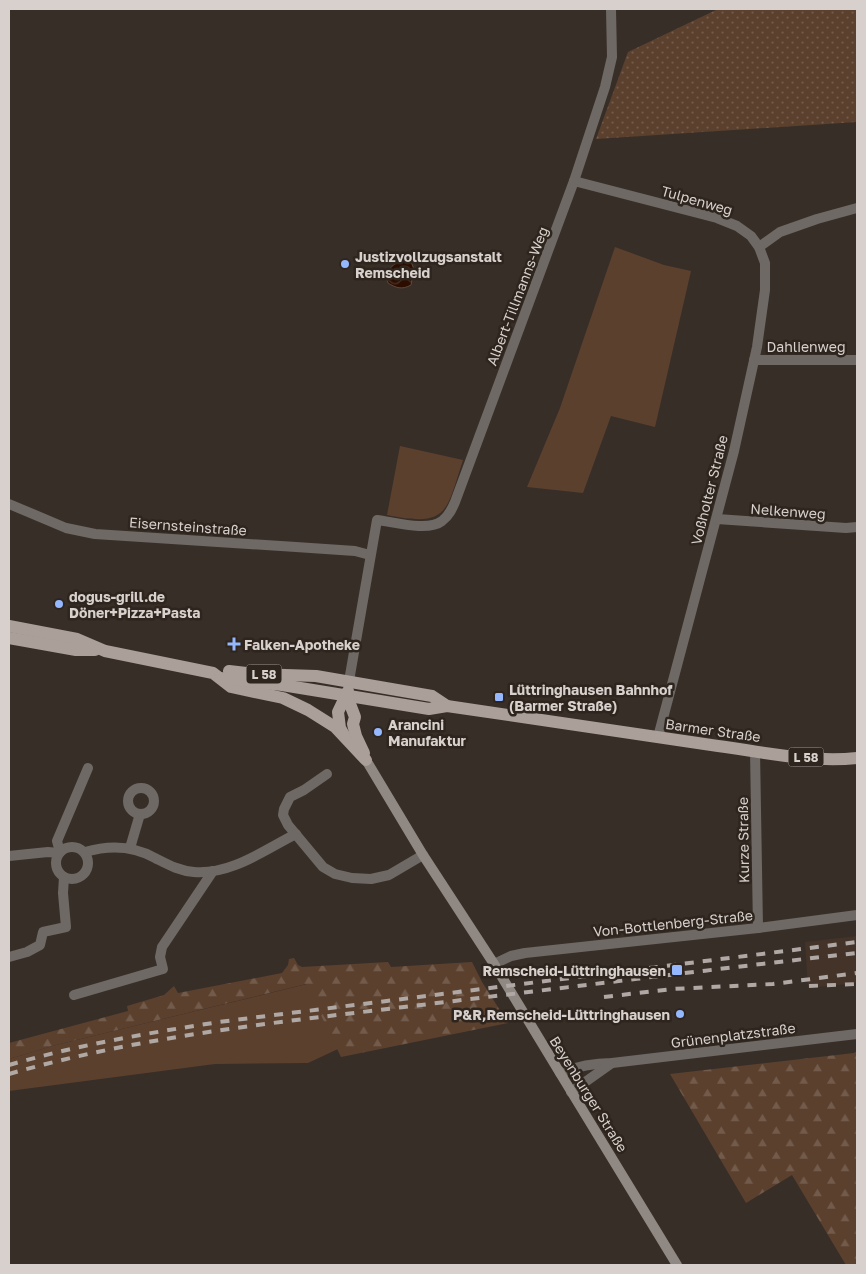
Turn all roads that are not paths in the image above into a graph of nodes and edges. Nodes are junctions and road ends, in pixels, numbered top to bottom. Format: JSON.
{"nodes":[{"id":1,"x":611,"y":9,"type":"edge"},
{"id":2,"x":574,"y":181,"type":"junction"},
{"id":3,"x":857,"y":208,"type":"edge"},
{"id":4,"x":760,"y":247,"type":"junction"},
{"id":5,"x":754,"y":360,"type":"junction"},
{"id":6,"x":857,"y":360,"type":"edge"},
{"id":7,"x":9,"y":504,"type":"edge"},
{"id":8,"x":717,"y":519,"type":"junction"},
{"id":9,"x":857,"y":528,"type":"edge"},
{"id":10,"x":370,"y":554,"type":"junction"},
{"id":11,"x":9,"y":626,"type":"edge"},
{"id":12,"x":9,"y":638,"type":"edge"},
{"id":13,"x":105,"y":651,"type":"junction"},
{"id":14,"x":216,"y":676,"type":"junction"},
{"id":15,"x":349,"y":681,"type":"junction"},
{"id":16,"x":347,"y":696,"type":"junction"},
{"id":17,"x":447,"y":706,"type":"junction"},
{"id":18,"x":345,"y":738,"type":"junction"},
{"id":19,"x":658,"y":738,"type":"junction"},
{"id":20,"x":755,"y":751,"type":"junction"},
{"id":21,"x":857,"y":758,"type":"edge"},
{"id":22,"x":366,"y":760,"type":"junction"},
{"id":23,"x":88,"y":768,"type":"dead end"},
{"id":24,"x":328,"y":774,"type":"dead end"},
{"id":25,"x":140,"y":814,"type":"dead end"},
{"id":26,"x":296,"y":834,"type":"junction"},
{"id":27,"x":130,"y":848,"type":"junction"},
{"id":28,"x":84,"y":852,"type":"junction"},
{"id":29,"x":59,"y":853,"type":"junction"},
{"id":30,"x":9,"y":855,"type":"edge"},
{"id":31,"x":423,"y":855,"type":"junction"},
{"id":32,"x":213,"y":871,"type":"junction"},
{"id":33,"x":64,"y":877,"type":"junction"},
{"id":34,"x":857,"y":915,"type":"edge"},
{"id":35,"x":758,"y":928,"type":"junction"},
{"id":36,"x":9,"y":957,"type":"edge"},
{"id":37,"x":494,"y":964,"type":"junction"},
{"id":38,"x":74,"y":995,"type":"dead end"},
{"id":39,"x":857,"y":1034,"type":"edge"},
{"id":40,"x":612,"y":1064,"type":"junction"},
{"id":41,"x":560,"y":1073,"type":"junction"},
{"id":42,"x":571,"y":1092,"type":"junction"},
{"id":43,"x":676,"y":1265,"type":"edge"}],
"edges":[{"from":1,"to":2,"type":"street","name":"Albert-Tillmanns-Weg"},
{"from":2,"to":4,"type":"street","name":"Tulpenweg"},
{"from":2,"to":10,"type":"street","name":"Albert-Tillmanns-Weg"},
{"from":3,"to":4,"type":"street"},
{"from":4,"to":5,"type":"street","name":"Voßholter Straße"},
{"from":5,"to":6,"type":"street","name":"Dahlienweg"},
{"from":5,"to":8,"type":"street","name":"Voßholter Straße"},
{"from":7,"to":10,"type":"street","name":"Eisernsteinstraße"},
{"from":8,"to":9,"type":"street","name":"Nelkenweg"},
{"from":8,"to":19,"type":"street","name":"Voßholter Straße"},
{"from":10,"to":15,"type":"street"},
{"from":11,"to":13,"type":"main road","name":"Barmer Straße","number":"L 58"},
{"from":12,"to":13,"type":"main road","name":"Barmer Straße","number":"L 58"},
{"from":13,"to":14,"type":"main road","name":"Barmer Straße","number":"L 58"},
{"from":14,"to":15,"type":"main road","name":"Barmer Straße","number":"L 58"},
{"from":14,"to":16,"type":"main road","name":"Barmer Straße","number":"L 58"},
{"from":14,"to":18,"type":"main road"},
{"from":15,"to":16,"type":"main road"},
{"from":15,"to":17,"type":"main road","name":"Barmer Straße","number":"L 58"},
{"from":16,"to":17,"type":"main road","name":"Barmer Straße","number":"L 58"},
{"from":16,"to":18,"type":"main road"},
{"from":16,"to":22,"type":"main road"},
{"from":17,"to":19,"type":"main road","name":"Barmer Straße","number":"L 58"},
{"from":18,"to":22,"type":"main road"},
{"from":19,"to":20,"type":"main road","name":"Barmer Straße","number":"L 58"},
{"from":20,"to":21,"type":"main road","name":"Barmer Straße","number":"L 58"},
{"from":20,"to":35,"type":"street","name":"Kurze Straße"},
{"from":22,"to":31,"type":"main road","name":"Beyenburger Straße"},
{"from":23,"to":29,"type":"street"},
{"from":24,"to":26,"type":"street"},
{"from":25,"to":27,"type":"street"},
{"from":26,"to":31,"type":"street"},
{"from":26,"to":32,"type":"street"},
{"from":27,"to":28,"type":"street"},
{"from":27,"to":32,"type":"street"},
{"from":28,"to":29,"type":"street"},
{"from":28,"to":33,"type":"street"},
{"from":29,"to":30,"type":"street"},
{"from":29,"to":33,"type":"street"},
{"from":31,"to":37,"type":"main road","name":"Beyenburger Straße"},
{"from":32,"to":38,"type":"street"},
{"from":33,"to":36,"type":"street"},
{"from":34,"to":35,"type":"street","name":"Von-Bottlenberg-Straße"},
{"from":35,"to":37,"type":"street","name":"Von-Bottlenberg-Straße"},
{"from":37,"to":41,"type":"main road","name":"Beyenburger Straße"},
{"from":39,"to":40,"type":"street","name":"Grünenplatzstraße"},
{"from":40,"to":41,"type":"street","name":"Grünenplatzstraße"},
{"from":40,"to":42,"type":"street","name":"Grünenplatzstraße"},
{"from":41,"to":42,"type":"main road","name":"Beyenburger Straße"},
{"from":42,"to":43,"type":"main road","name":"Beyenburger Straße"}]}
